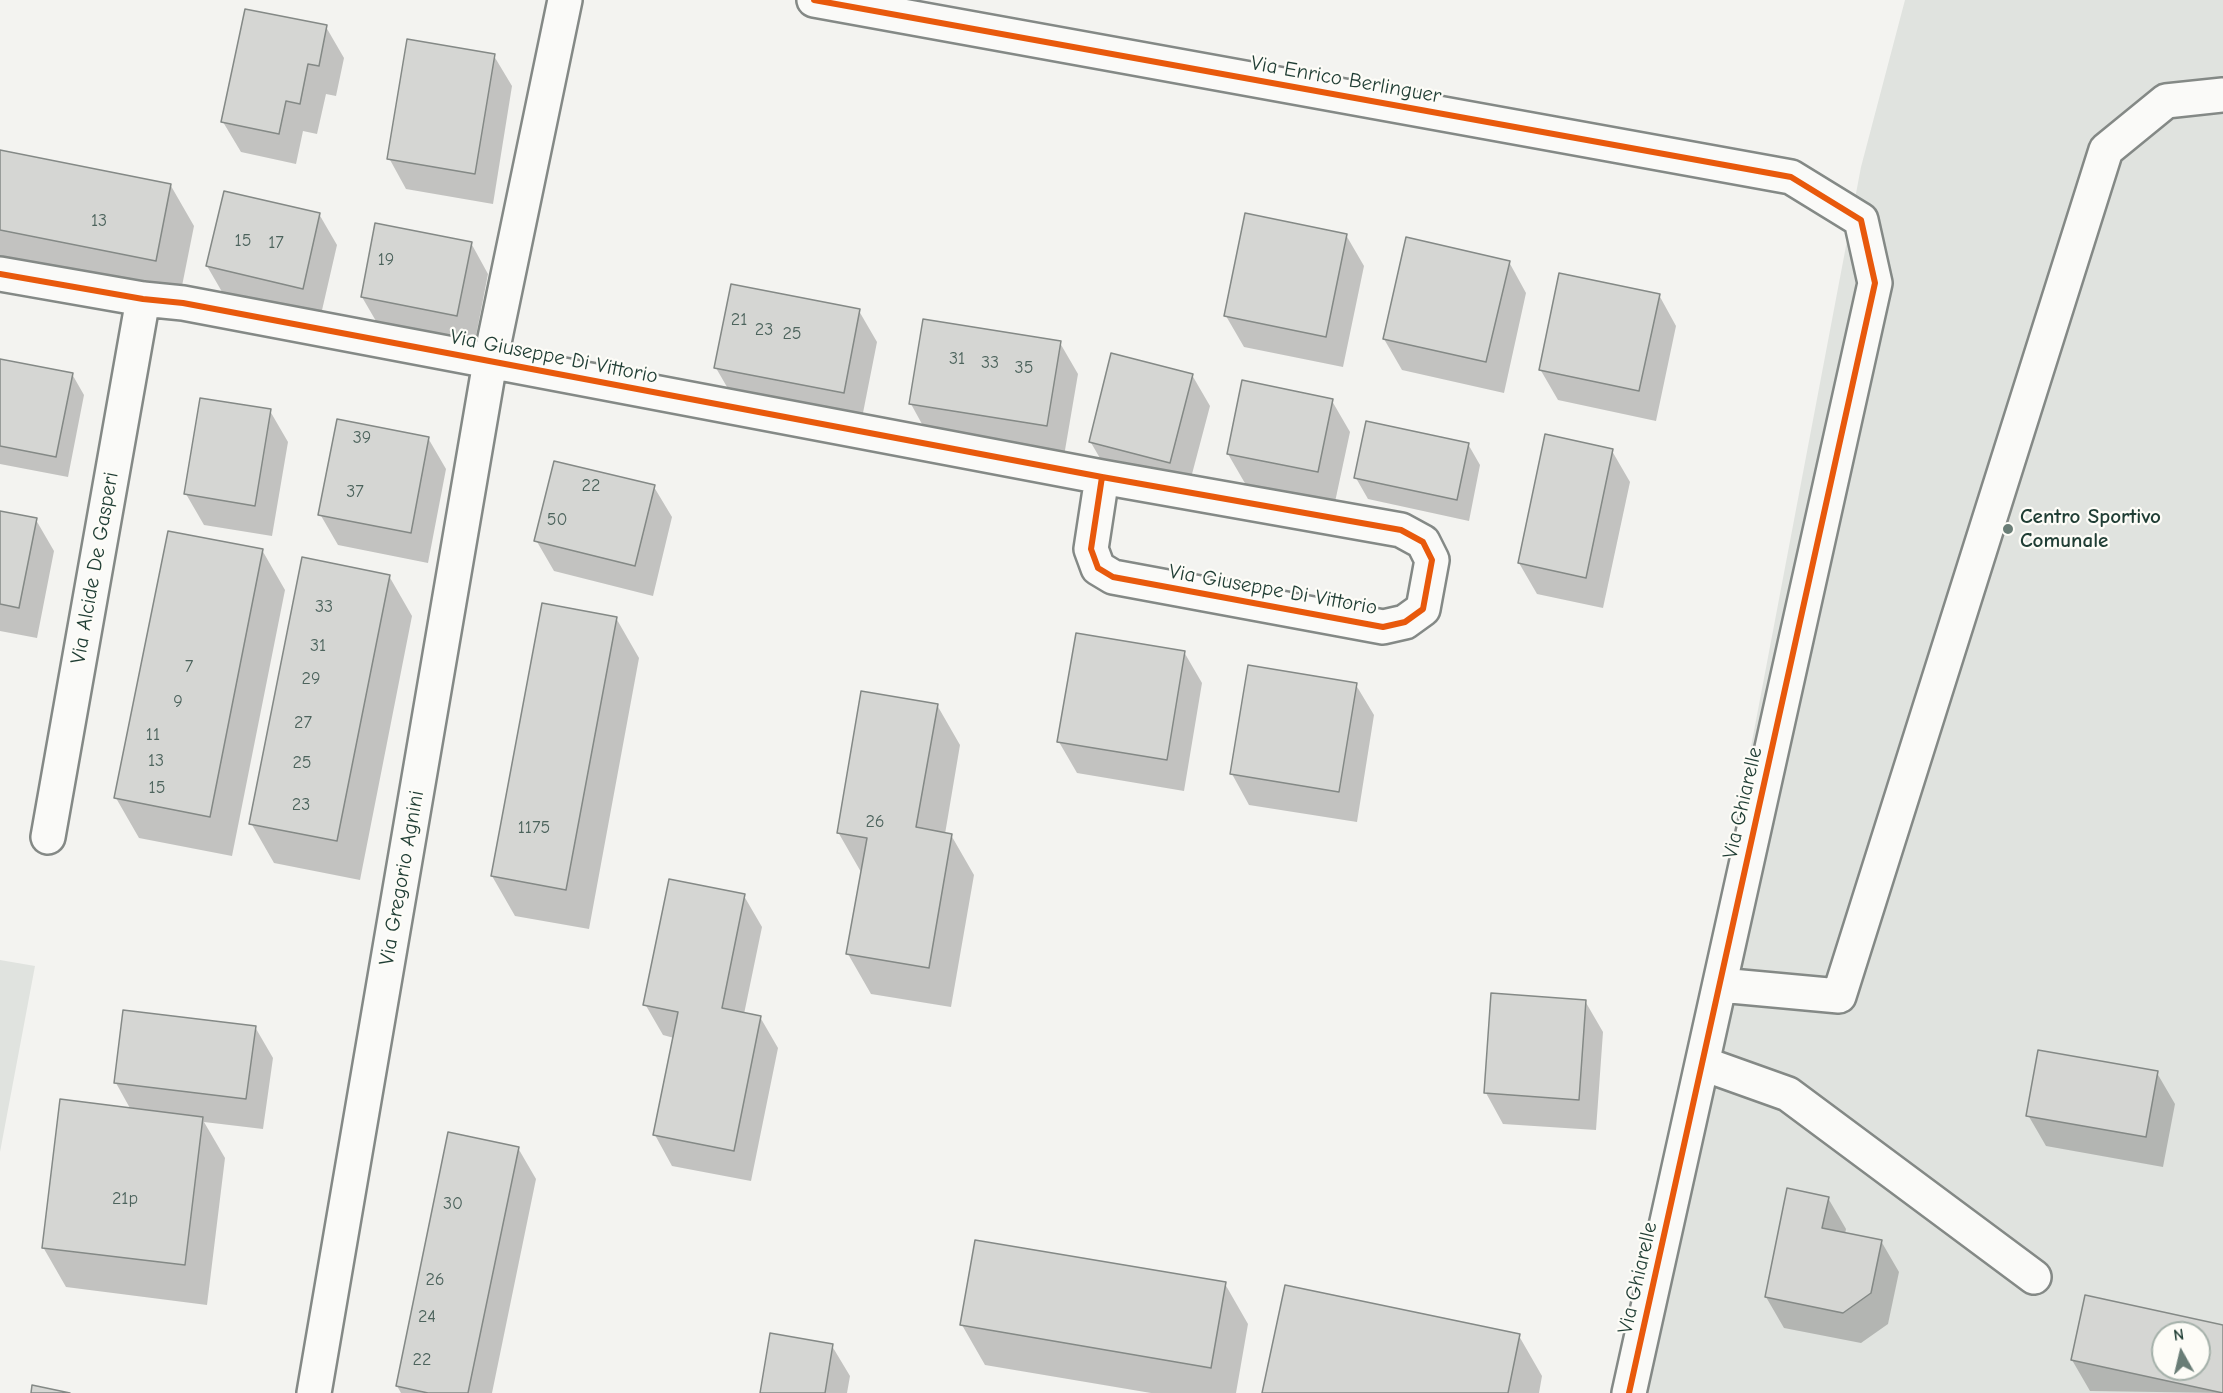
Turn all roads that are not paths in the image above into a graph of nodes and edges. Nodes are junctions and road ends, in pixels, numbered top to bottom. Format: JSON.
{"nodes":[{"id":1,"x":565,"y":0,"type":"edge"},
{"id":2,"x":814,"y":0,"type":"edge"},
{"id":3,"x":2223,"y":95,"type":"edge"},
{"id":4,"x":1861,"y":220,"type":"joint"},
{"id":5,"x":0,"y":274,"type":"edge"},
{"id":6,"x":143,"y":299,"type":"junction"},
{"id":7,"x":490,"y":362,"type":"junction"},
{"id":8,"x":1102,"y":477,"type":"junction"},
{"id":9,"x":48,"y":837,"type":"dead end"},
{"id":10,"x":1720,"y":985,"type":"junction"},
{"id":11,"x":1704,"y":1064,"type":"junction"},
{"id":12,"x":2034,"y":1277,"type":"dead end"},
{"id":13,"x":314,"y":1393,"type":"edge"},
{"id":14,"x":1629,"y":1393,"type":"edge"}],
"edges":[{"from":1,"to":7,"type":"street","name":"Via Gregorio Agnini"},
{"from":2,"to":4,"type":"street","name":"Via Enrico Berlinguer"},
{"from":3,"to":10,"type":"street"},
{"from":4,"to":10,"type":"street","name":"Via Ghiarelle"},
{"from":5,"to":6,"type":"street","name":"Via Giuseppe Di Vittorio"},
{"from":6,"to":7,"type":"street","name":"Via Giuseppe Di Vittorio"},
{"from":6,"to":9,"type":"street","name":"Via Alcide De Gasperi"},
{"from":7,"to":8,"type":"street","name":"Via Giuseppe Di Vittorio"},
{"from":7,"to":13,"type":"street","name":"Via Gregorio Agnini"},
{"from":8,"to":8,"type":"street","name":"Via Giuseppe Di Vittorio"},
{"from":10,"to":11,"type":"street","name":"Via Ghiarelle"},
{"from":11,"to":12,"type":"street"},
{"from":11,"to":14,"type":"street","name":"Via Ghiarelle"}]}
